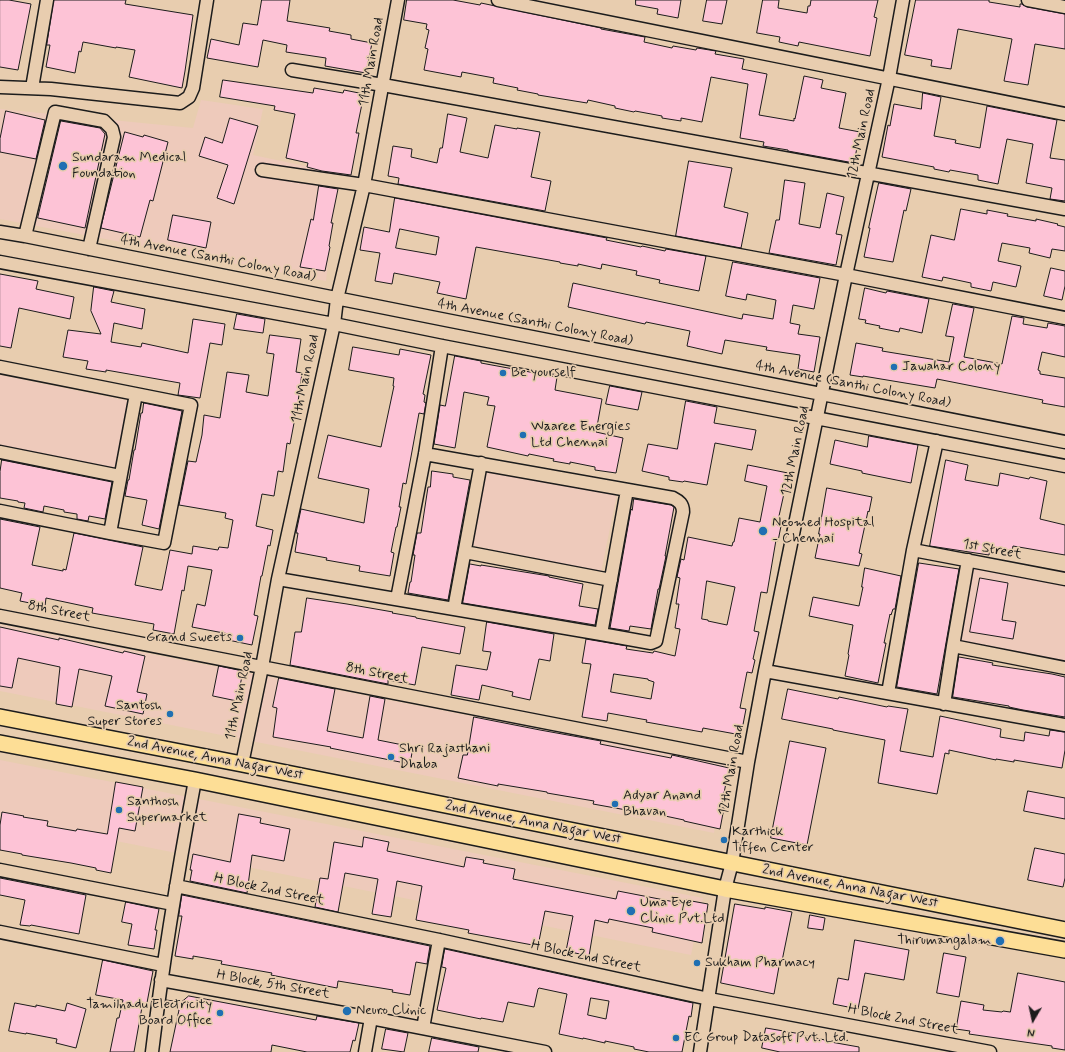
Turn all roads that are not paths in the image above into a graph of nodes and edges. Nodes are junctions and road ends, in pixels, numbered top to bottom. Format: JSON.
{"nodes":[{"id":1,"x":47,"y":0,"type":"edge"},
{"id":2,"x":207,"y":0,"type":"edge"},
{"id":3,"x":398,"y":0,"type":"edge"},
{"id":4,"x":498,"y":0,"type":"edge"},
{"id":5,"x":903,"y":0,"type":"edge"},
{"id":6,"x":1028,"y":0,"type":"edge"},
{"id":7,"x":1065,"y":8,"type":"edge"},
{"id":8,"x":292,"y":70,"type":"dead end"},
{"id":9,"x":888,"y":78,"type":"junction"},
{"id":10,"x":383,"y":85,"type":"junction"},
{"id":11,"x":0,"y":87,"type":"edge"},
{"id":12,"x":32,"y":88,"type":"junction"},
{"id":13,"x":1065,"y":114,"type":"edge"},
{"id":14,"x":262,"y":170,"type":"dead end"},
{"id":15,"x":869,"y":174,"type":"junction"},
{"id":16,"x":364,"y":185,"type":"junction"},
{"id":17,"x":1065,"y":209,"type":"edge"},
{"id":18,"x":0,"y":232,"type":"edge"},
{"id":19,"x":25,"y":236,"type":"junction"},
{"id":20,"x":89,"y":249,"type":"junction"},
{"id":21,"x":0,"y":262,"type":"edge"},
{"id":22,"x":846,"y":275,"type":"junction"},
{"id":23,"x":337,"y":299,"type":"junction"},
{"id":24,"x":1065,"y":318,"type":"edge"},
{"id":25,"x":334,"y":324,"type":"junction"},
{"id":26,"x":442,"y":346,"type":"junction"},
{"id":27,"x":0,"y":367,"type":"edge"},
{"id":28,"x":136,"y":394,"type":"junction"},
{"id":29,"x":823,"y":394,"type":"junction"},
{"id":30,"x":818,"y":418,"type":"junction"},
{"id":31,"x":937,"y":441,"type":"junction"},
{"id":32,"x":1065,"y":442,"type":"edge"},
{"id":33,"x":0,"y":452,"type":"edge"},
{"id":34,"x":425,"y":454,"type":"junction"},
{"id":35,"x":481,"y":463,"type":"junction"},
{"id":36,"x":1065,"y":466,"type":"edge"},
{"id":37,"x":120,"y":476,"type":"junction"},
{"id":38,"x":627,"y":490,"type":"junction"},
{"id":39,"x":0,"y":511,"type":"edge"},
{"id":40,"x":110,"y":533,"type":"junction"},
{"id":41,"x":913,"y":550,"type":"junction"},
{"id":42,"x":465,"y":552,"type":"junction"},
{"id":43,"x":968,"y":560,"type":"junction"},
{"id":44,"x":278,"y":579,"type":"junction"},
{"id":45,"x":1065,"y":579,"type":"edge"},
{"id":46,"x":611,"y":580,"type":"junction"},
{"id":47,"x":397,"y":599,"type":"junction"},
{"id":48,"x":454,"y":609,"type":"junction"},
{"id":49,"x":0,"y":616,"type":"edge"},
{"id":50,"x":601,"y":634,"type":"junction"},
{"id":51,"x":953,"y":646,"type":"junction"},
{"id":52,"x":262,"y":667,"type":"junction"},
{"id":53,"x":1065,"y":668,"type":"edge"},
{"id":54,"x":765,"y":671,"type":"junction"},
{"id":55,"x":888,"y":693,"type":"junction"},
{"id":56,"x":944,"y":704,"type":"junction"},
{"id":57,"x":0,"y":717,"type":"edge"},
{"id":58,"x":1065,"y":725,"type":"edge"},
{"id":59,"x":0,"y":743,"type":"edge"},
{"id":60,"x":748,"y":762,"type":"junction"},
{"id":61,"x":242,"y":764,"type":"junction"},
{"id":62,"x":195,"y":780,"type":"junction"},
{"id":63,"x":732,"y":863,"type":"junction"},
{"id":64,"x":0,"y":870,"type":"edge"},
{"id":65,"x":176,"y":886,"type":"junction"},
{"id":66,"x":725,"y":889,"type":"junction"},
{"id":67,"x":173,"y":904,"type":"junction"},
{"id":68,"x":1065,"y":930,"type":"edge"},
{"id":69,"x":0,"y":932,"type":"edge"},
{"id":70,"x":439,"y":940,"type":"junction"},
{"id":71,"x":1065,"y":950,"type":"edge"},
{"id":72,"x":163,"y":964,"type":"junction"},
{"id":73,"x":161,"y":980,"type":"junction"},
{"id":74,"x":709,"y":999,"type":"junction"},
{"id":75,"x":371,"y":1018,"type":"junction"},
{"id":76,"x":423,"y":1028,"type":"junction"},
{"id":77,"x":489,"y":1047,"type":"edge"},
{"id":78,"x":152,"y":1052,"type":"edge"},
{"id":79,"x":364,"y":1052,"type":"edge"},
{"id":80,"x":545,"y":1052,"type":"edge"},
{"id":81,"x":700,"y":1052,"type":"edge"},
{"id":82,"x":990,"y":1052,"type":"edge"}],
"edges":[{"from":1,"to":12,"type":"street"},
{"from":2,"to":12,"type":"street"},
{"from":3,"to":10,"type":"street","name":"11th Main Road"},
{"from":4,"to":9,"type":"street"},
{"from":5,"to":9,"type":"street","name":"12th Main Road"},
{"from":6,"to":7,"type":"street"},
{"from":8,"to":10,"type":"street"},
{"from":9,"to":13,"type":"street"},
{"from":9,"to":15,"type":"street","name":"12th Main Road"},
{"from":10,"to":15,"type":"street"},
{"from":10,"to":16,"type":"street","name":"11th Main Road"},
{"from":11,"to":12,"type":"street"},
{"from":14,"to":16,"type":"street"},
{"from":15,"to":17,"type":"street"},
{"from":15,"to":22,"type":"street","name":"12th Main Road"},
{"from":16,"to":22,"type":"street"},
{"from":16,"to":23,"type":"street","name":"11th Main Road"},
{"from":18,"to":19,"type":"street","name":"4th Avenue (Santhi Colony Road)"},
{"from":19,"to":20,"type":"street","name":"4th Avenue (Santhi Colony Road)"},
{"from":19,"to":20,"type":"street"},
{"from":20,"to":23,"type":"street","name":"4th Avenue (Santhi Colony Road)"},
{"from":21,"to":25,"type":"street"},
{"from":22,"to":24,"type":"street"},
{"from":22,"to":29,"type":"street","name":"12th Main Road"},
{"from":23,"to":25,"type":"street","name":"11th Main Road"},
{"from":23,"to":29,"type":"street","name":"4th Avenue (Santhi Colony Road)"},
{"from":25,"to":26,"type":"street"},
{"from":25,"to":44,"type":"street","name":"11th Main Road"},
{"from":26,"to":30,"type":"street"},
{"from":26,"to":34,"type":"street"},
{"from":27,"to":28,"type":"street"},
{"from":28,"to":37,"type":"street"},
{"from":28,"to":40,"type":"street"},
{"from":29,"to":30,"type":"street","name":"12th Main Road"},
{"from":29,"to":32,"type":"street","name":"4th Avenue (Santhi Colony Road)"},
{"from":30,"to":31,"type":"street"},
{"from":30,"to":54,"type":"street","name":"12th Main Road"},
{"from":31,"to":36,"type":"street"},
{"from":31,"to":41,"type":"street"},
{"from":33,"to":37,"type":"street"},
{"from":34,"to":35,"type":"street"},
{"from":34,"to":47,"type":"street"},
{"from":35,"to":38,"type":"street"},
{"from":35,"to":42,"type":"street"},
{"from":37,"to":40,"type":"street"},
{"from":38,"to":46,"type":"street"},
{"from":38,"to":50,"type":"street"},
{"from":39,"to":40,"type":"street"},
{"from":41,"to":43,"type":"street","name":"1st Street"},
{"from":41,"to":55,"type":"street"},
{"from":42,"to":46,"type":"street"},
{"from":42,"to":48,"type":"street"},
{"from":43,"to":45,"type":"street","name":"1st Street"},
{"from":43,"to":51,"type":"street"},
{"from":44,"to":47,"type":"street"},
{"from":44,"to":52,"type":"street","name":"11th Main Road"},
{"from":46,"to":50,"type":"street"},
{"from":47,"to":48,"type":"street"},
{"from":48,"to":50,"type":"street"},
{"from":49,"to":52,"type":"street","name":"8th Street"},
{"from":51,"to":53,"type":"street"},
{"from":51,"to":56,"type":"street"},
{"from":52,"to":60,"type":"street","name":"8th Street"},
{"from":52,"to":61,"type":"street","name":"11th Main Road"},
{"from":54,"to":55,"type":"street"},
{"from":54,"to":60,"type":"street","name":"12th Main Road"},
{"from":55,"to":56,"type":"street"},
{"from":56,"to":58,"type":"street"},
{"from":57,"to":61,"type":"main road","name":"2nd Avenue, Anna Nagar West"},
{"from":59,"to":62,"type":"main road","name":"2nd Avenue, Anna Nagar West"},
{"from":60,"to":63,"type":"street","name":"12th Main Road"},
{"from":61,"to":63,"type":"main road","name":"2nd Avenue, Anna Nagar West"},
{"from":62,"to":65,"type":"street"},
{"from":62,"to":66,"type":"main road","name":"2nd Avenue, Anna Nagar West"},
{"from":63,"to":66,"type":"street","name":"12th Main Road"},
{"from":63,"to":68,"type":"main road","name":"2nd Avenue, Anna Nagar West"},
{"from":64,"to":67,"type":"street"},
{"from":65,"to":67,"type":"street"},
{"from":65,"to":70,"type":"street","name":"H Block 2nd Street"},
{"from":66,"to":71,"type":"main road","name":"2nd Avenue, Anna Nagar West"},
{"from":66,"to":74,"type":"street","name":"12th Main Road"},
{"from":67,"to":72,"type":"street"},
{"from":69,"to":72,"type":"street"},
{"from":70,"to":74,"type":"street","name":"H Block 2nd Street"},
{"from":70,"to":76,"type":"street"},
{"from":72,"to":73,"type":"street"},
{"from":73,"to":75,"type":"street","name":"H Block, 5th Street"},
{"from":73,"to":78,"type":"street"},
{"from":74,"to":81,"type":"street","name":"12th Main Road"},
{"from":74,"to":82,"type":"street","name":"H Block 2nd Street"},
{"from":75,"to":76,"type":"street","name":"H Block, 5th Street"},
{"from":75,"to":79,"type":"street"},
{"from":76,"to":77,"type":"street","name":"H Block, 5th Street"},
{"from":77,"to":80,"type":"street","name":"H Block, 5th Street"}]}
